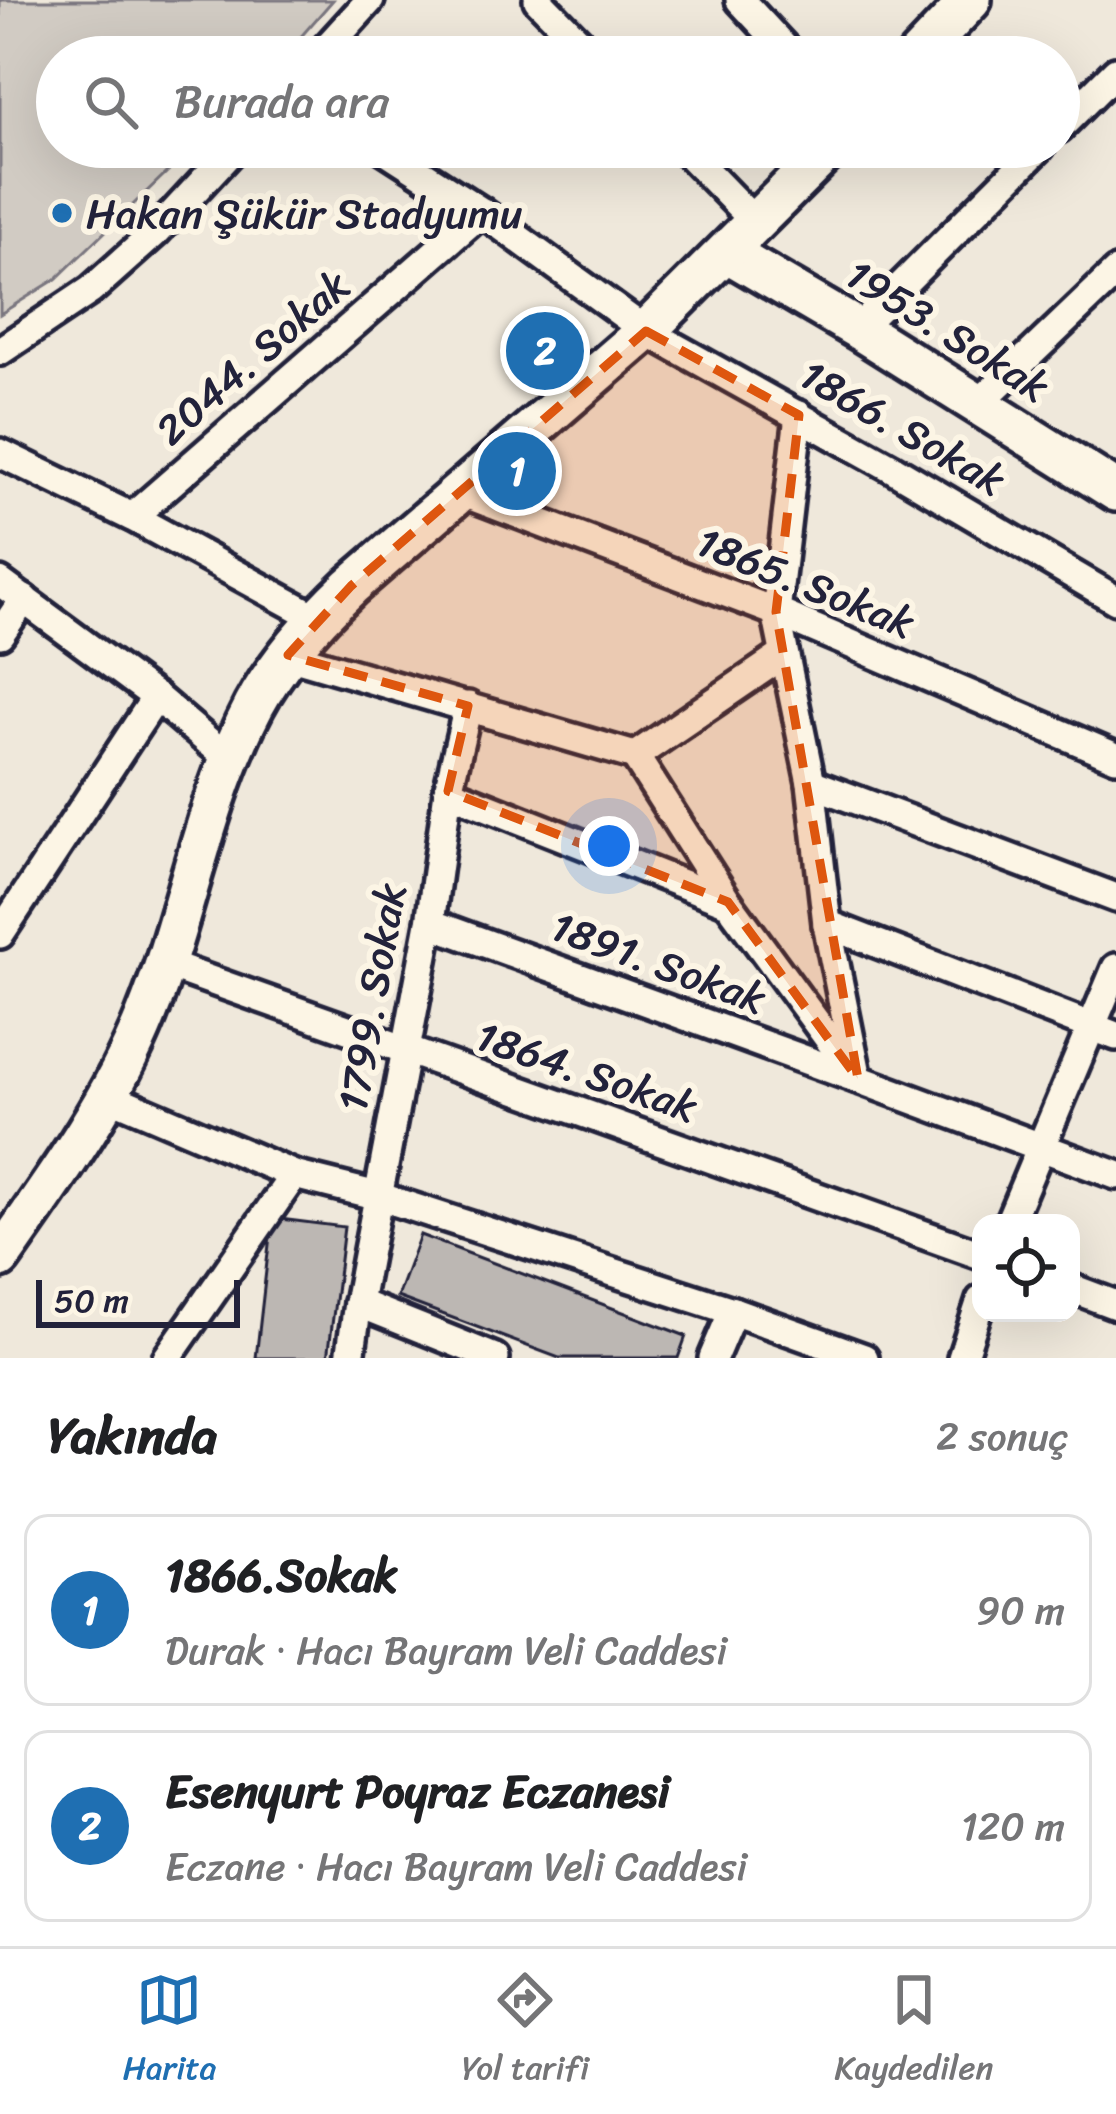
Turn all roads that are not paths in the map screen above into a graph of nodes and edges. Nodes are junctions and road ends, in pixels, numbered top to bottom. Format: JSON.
{"nodes":[{"id":1,"x":370,"y":0,"type":"edge"},
{"id":2,"x":538,"y":0,"type":"edge"},
{"id":3,"x":740,"y":0,"type":"edge"},
{"id":4,"x":965,"y":2,"type":"edge"},
{"id":5,"x":337,"y":36,"type":"edge"},
{"id":6,"x":573,"y":36,"type":"edge"},
{"id":7,"x":773,"y":36,"type":"edge"},
{"id":8,"x":935,"y":36,"type":"edge"},
{"id":9,"x":1116,"y":71,"type":"edge"},
{"id":10,"x":1080,"y":107,"type":"edge"},
{"id":11,"x":215,"y":168,"type":"edge"},
{"id":12,"x":414,"y":168,"type":"edge"},
{"id":13,"x":702,"y":168,"type":"edge"},
{"id":14,"x":810,"y":168,"type":"edge"},
{"id":15,"x":1019,"y":168,"type":"edge"},
{"id":16,"x":482,"y":212,"type":"junction"},
{"id":17,"x":756,"y":223,"type":"junction"},
{"id":18,"x":728,"y":253,"type":"junction"},
{"id":19,"x":1116,"y":272,"type":"edge"},
{"id":20,"x":858,"y":329,"type":"junction"},
{"id":21,"x":646,"y":331,"type":"junction"},
{"id":22,"x":0,"y":351,"type":"edge"},
{"id":23,"x":978,"y":404,"type":"junction"},
{"id":24,"x":800,"y":416,"type":"junction"},
{"id":25,"x":0,"y":453,"type":"edge"},
{"id":26,"x":1116,"y":491,"type":"edge"},
{"id":27,"x":460,"y":492,"type":"junction"},
{"id":28,"x":132,"y":517,"type":"junction"},
{"id":29,"x":0,"y":582,"type":"edge"},
{"id":30,"x":24,"y":599,"type":"junction"},
{"id":31,"x":1116,"y":600,"type":"edge"},
{"id":32,"x":776,"y":612,"type":"junction"},
{"id":33,"x":317,"y":618,"type":"junction"},
{"id":34,"x":0,"y":634,"type":"edge"},
{"id":35,"x":288,"y":655,"type":"junction"},
{"id":36,"x":783,"y":655,"type":"junction"},
{"id":37,"x":156,"y":697,"type":"junction"},
{"id":38,"x":468,"y":706,"type":"junction"},
{"id":39,"x":635,"y":756,"type":"junction"},
{"id":40,"x":1116,"y":758,"type":"edge"},
{"id":41,"x":229,"y":759,"type":"junction"},
{"id":42,"x":811,"y":783,"type":"junction"},
{"id":43,"x":448,"y":791,"type":"junction"},
{"id":44,"x":1116,"y":898,"type":"edge"},
{"id":45,"x":728,"y":902,"type":"junction"},
{"id":46,"x":430,"y":923,"type":"junction"},
{"id":47,"x":827,"y":924,"type":"junction"},
{"id":48,"x":0,"y":934,"type":"edge"},
{"id":49,"x":165,"y":964,"type":"junction"},
{"id":50,"x":1116,"y":968,"type":"edge"},
{"id":51,"x":1089,"y":1025,"type":"junction"},
{"id":52,"x":1116,"y":1036,"type":"edge"},
{"id":53,"x":404,"y":1052,"type":"junction"},
{"id":54,"x":858,"y":1079,"type":"junction"},
{"id":55,"x":107,"y":1095,"type":"junction"},
{"id":56,"x":1040,"y":1146,"type":"junction"},
{"id":57,"x":294,"y":1175,"type":"junction"},
{"id":58,"x":1116,"y":1175,"type":"edge"},
{"id":59,"x":377,"y":1196,"type":"junction"},
{"id":60,"x":1013,"y":1214,"type":"edge"},
{"id":61,"x":4,"y":1247,"type":"edge"},
{"id":62,"x":972,"y":1252,"type":"edge"},
{"id":63,"x":1080,"y":1291,"type":"edge"},
{"id":64,"x":358,"y":1303,"type":"junction"},
{"id":65,"x":1116,"y":1305,"type":"edge"},
{"id":66,"x":733,"y":1311,"type":"junction"},
{"id":67,"x":974,"y":1322,"type":"edge"},
{"id":68,"x":167,"y":1358,"type":"edge"},
{"id":69,"x":350,"y":1358,"type":"edge"},
{"id":70,"x":495,"y":1358,"type":"edge"},
{"id":71,"x":713,"y":1358,"type":"edge"},
{"id":72,"x":864,"y":1358,"type":"edge"},
{"id":73,"x":962,"y":1358,"type":"edge"}],
"edges":[{"from":1,"to":5,"type":"street"},
{"from":2,"to":6,"type":"street"},
{"from":3,"to":7,"type":"street"},
{"from":4,"to":8,"type":"main road"},
{"from":9,"to":10,"type":"street"},
{"from":11,"to":22,"type":"street"},
{"from":12,"to":16,"type":"street","name":"1866. Sokak"},
{"from":13,"to":17,"type":"street"},
{"from":14,"to":17,"type":"main road"},
{"from":15,"to":20,"type":"street"},
{"from":16,"to":21,"type":"street","name":"1866. Sokak"},
{"from":16,"to":28,"type":"street","name":"2044. Sokak"},
{"from":17,"to":18,"type":"main road"},
{"from":18,"to":20,"type":"main road","name":"1953. Sokak"},
{"from":18,"to":21,"type":"main road"},
{"from":19,"to":23,"type":"street"},
{"from":20,"to":23,"type":"main road","name":"1953. Sokak"},
{"from":21,"to":24,"type":"street","name":"1866. Sokak"},
{"from":21,"to":27,"type":"main road"},
{"from":23,"to":26,"type":"main road","name":"1953. Sokak"},
{"from":24,"to":31,"type":"street","name":"1866. Sokak"},
{"from":24,"to":32,"type":"street"},
{"from":25,"to":28,"type":"street"},
{"from":27,"to":32,"type":"street","name":"1865. Sokak"},
{"from":27,"to":33,"type":"main road"},
{"from":28,"to":33,"type":"street"},
{"from":29,"to":30,"type":"street"},
{"from":30,"to":34,"type":"street"},
{"from":30,"to":37,"type":"street"},
{"from":32,"to":36,"type":"street"},
{"from":32,"to":40,"type":"street","name":"1865. Sokak"},
{"from":33,"to":35,"type":"main road"},
{"from":35,"to":38,"type":"street"},
{"from":35,"to":41,"type":"main road"},
{"from":36,"to":39,"type":"street"},
{"from":36,"to":42,"type":"street"},
{"from":37,"to":41,"type":"street"},
{"from":37,"to":48,"type":"street"},
{"from":38,"to":39,"type":"street"},
{"from":38,"to":43,"type":"street","name":"1799. Sokak"},
{"from":39,"to":45,"type":"street"},
{"from":41,"to":49,"type":"main road"},
{"from":42,"to":44,"type":"street"},
{"from":42,"to":47,"type":"street"},
{"from":43,"to":45,"type":"street"},
{"from":43,"to":46,"type":"street","name":"1799. Sokak"},
{"from":45,"to":54,"type":"street"},
{"from":46,"to":53,"type":"street","name":"1799. Sokak"},
{"from":46,"to":54,"type":"street","name":"1891. Sokak"},
{"from":47,"to":51,"type":"street"},
{"from":47,"to":54,"type":"street"},
{"from":49,"to":53,"type":"street","name":"1864. Sokak"},
{"from":49,"to":55,"type":"main road"},
{"from":50,"to":51,"type":"street"},
{"from":51,"to":52,"type":"street"},
{"from":51,"to":56,"type":"street"},
{"from":53,"to":59,"type":"street","name":"1799. Sokak"},
{"from":53,"to":62,"type":"street","name":"1864. Sokak"},
{"from":54,"to":56,"type":"street","name":"1891. Sokak"},
{"from":55,"to":57,"type":"street"},
{"from":55,"to":61,"type":"main road"},
{"from":56,"to":58,"type":"street","name":"1891. Sokak"},
{"from":56,"to":60,"type":"street"},
{"from":57,"to":59,"type":"street"},
{"from":57,"to":68,"type":"street"},
{"from":59,"to":64,"type":"street","name":"1799. Sokak"},
{"from":59,"to":66,"type":"street"},
{"from":63,"to":65,"type":"street"},
{"from":64,"to":69,"type":"street","name":"1799. Sokak"},
{"from":64,"to":70,"type":"street"},
{"from":66,"to":71,"type":"street"},
{"from":66,"to":72,"type":"street"},
{"from":67,"to":73,"type":"street"}]}
